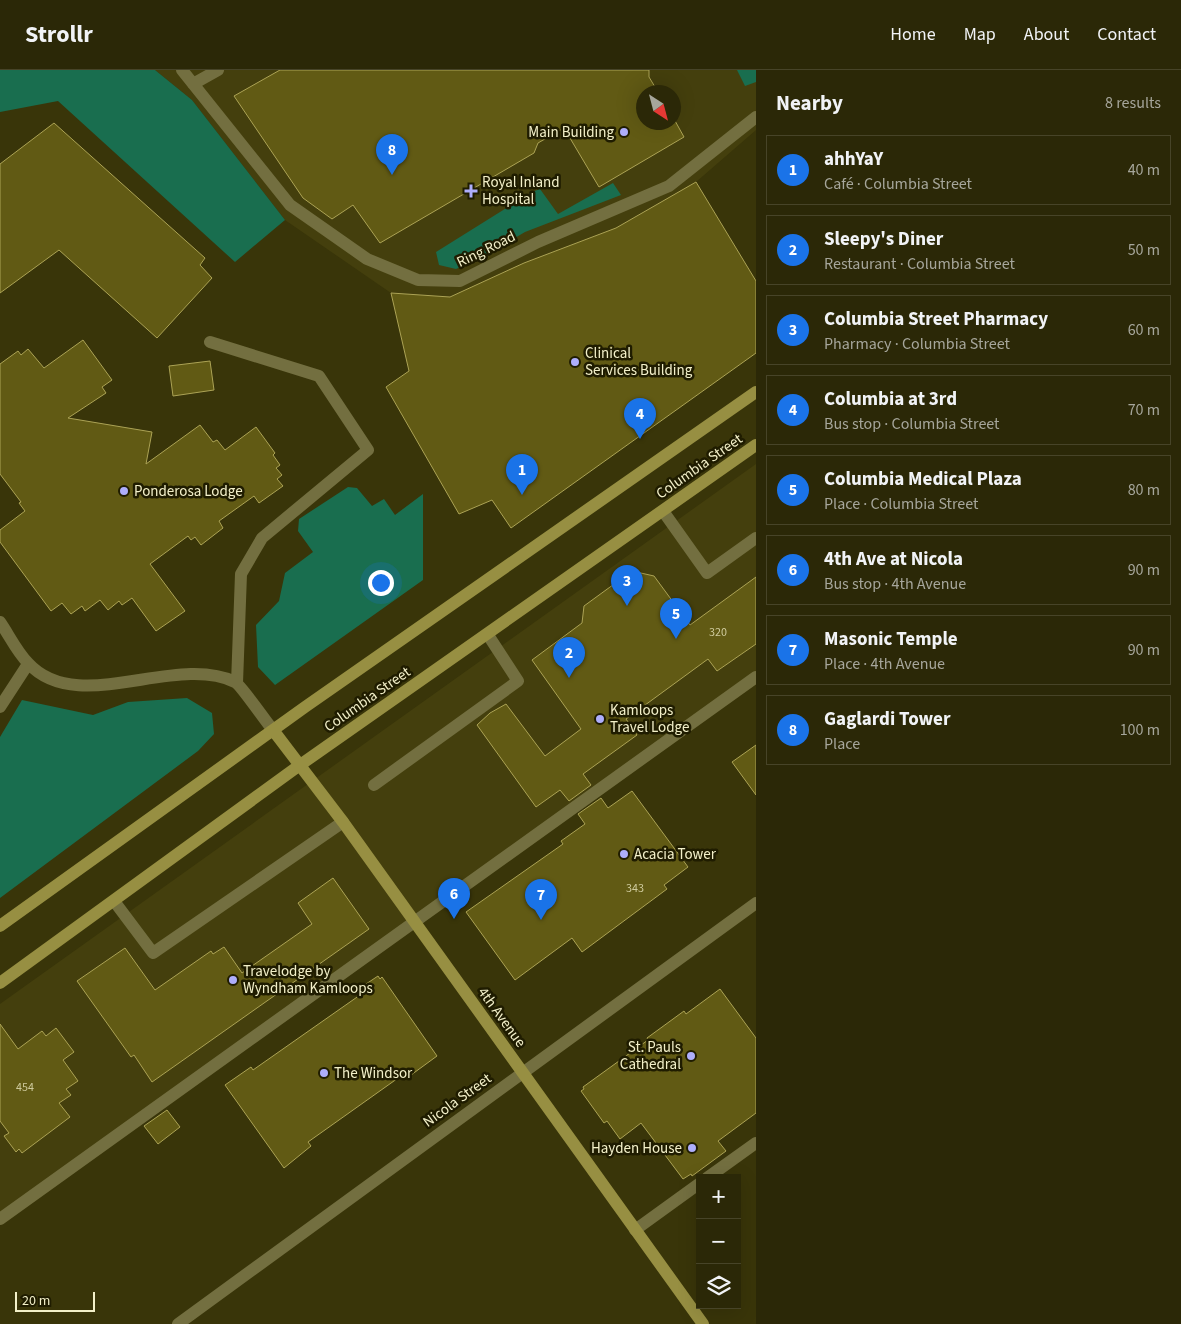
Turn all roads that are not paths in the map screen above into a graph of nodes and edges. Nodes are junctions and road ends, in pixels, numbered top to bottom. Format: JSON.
{"nodes":[{"id":1,"x":182,"y":70,"type":"edge"},
{"id":2,"x":218,"y":70,"type":"edge"},
{"id":3,"x":193,"y":84,"type":"junction"},
{"id":4,"x":756,"y":117,"type":"edge"},
{"id":5,"x":210,"y":342,"type":"dead end"},
{"id":6,"x":756,"y":392,"type":"edge"},
{"id":7,"x":756,"y":446,"type":"edge"},
{"id":8,"x":663,"y":511,"type":"junction"},
{"id":9,"x":756,"y":538,"type":"edge"},
{"id":10,"x":0,"y":622,"type":"edge"},
{"id":11,"x":488,"y":635,"type":"junction"},
{"id":12,"x":28,"y":664,"type":"junction"},
{"id":13,"x":756,"y":677,"type":"edge"},
{"id":14,"x":237,"y":683,"type":"junction"},
{"id":15,"x":0,"y":707,"type":"edge"},
{"id":16,"x":272,"y":730,"type":"junction"},
{"id":17,"x":300,"y":766,"type":"junction"},
{"id":18,"x":374,"y":785,"type":"dead end"},
{"id":19,"x":343,"y":822,"type":"junction"},
{"id":20,"x":114,"y":901,"type":"junction"},
{"id":21,"x":756,"y":903,"type":"edge"},
{"id":22,"x":414,"y":921,"type":"junction"},
{"id":23,"x":0,"y":926,"type":"edge"},
{"id":24,"x":0,"y":982,"type":"edge"},
{"id":25,"x":522,"y":1072,"type":"junction"},
{"id":26,"x":756,"y":1143,"type":"edge"},
{"id":27,"x":713,"y":1174,"type":"edge"},
{"id":28,"x":696,"y":1186,"type":"edge"},
{"id":29,"x":0,"y":1219,"type":"edge"},
{"id":30,"x":635,"y":1230,"type":"junction"},
{"id":31,"x":178,"y":1324,"type":"edge"},
{"id":32,"x":703,"y":1324,"type":"edge"}],
"edges":[{"from":1,"to":3,"type":"street","name":"Ring Road"},
{"from":2,"to":3,"type":"street"},
{"from":3,"to":4,"type":"street","name":"Ring Road"},
{"from":5,"to":14,"type":"street"},
{"from":6,"to":16,"type":"main road","name":"Columbia Street"},
{"from":7,"to":8,"type":"main road","name":"Columbia Street"},
{"from":8,"to":9,"type":"street"},
{"from":8,"to":11,"type":"main road","name":"Columbia Street"},
{"from":10,"to":12,"type":"street"},
{"from":11,"to":17,"type":"main road","name":"Columbia Street"},
{"from":11,"to":18,"type":"street"},
{"from":12,"to":14,"type":"street"},
{"from":12,"to":15,"type":"street"},
{"from":13,"to":22,"type":"street"},
{"from":14,"to":16,"type":"street"},
{"from":16,"to":17,"type":"main road","name":"4th Avenue"},
{"from":16,"to":23,"type":"main road","name":"Columbia Street"},
{"from":17,"to":19,"type":"main road","name":"4th Avenue"},
{"from":17,"to":20,"type":"main road","name":"Columbia Street"},
{"from":19,"to":20,"type":"street"},
{"from":19,"to":22,"type":"main road","name":"4th Avenue"},
{"from":20,"to":24,"type":"main road","name":"Columbia Street"},
{"from":21,"to":25,"type":"street","name":"Nicola Street"},
{"from":22,"to":25,"type":"main road","name":"4th Avenue"},
{"from":22,"to":29,"type":"street"},
{"from":25,"to":30,"type":"main road","name":"4th Avenue"},
{"from":25,"to":31,"type":"street","name":"Nicola Street"},
{"from":26,"to":27,"type":"street"},
{"from":28,"to":30,"type":"street"},
{"from":30,"to":32,"type":"main road","name":"4th Avenue"}]}
